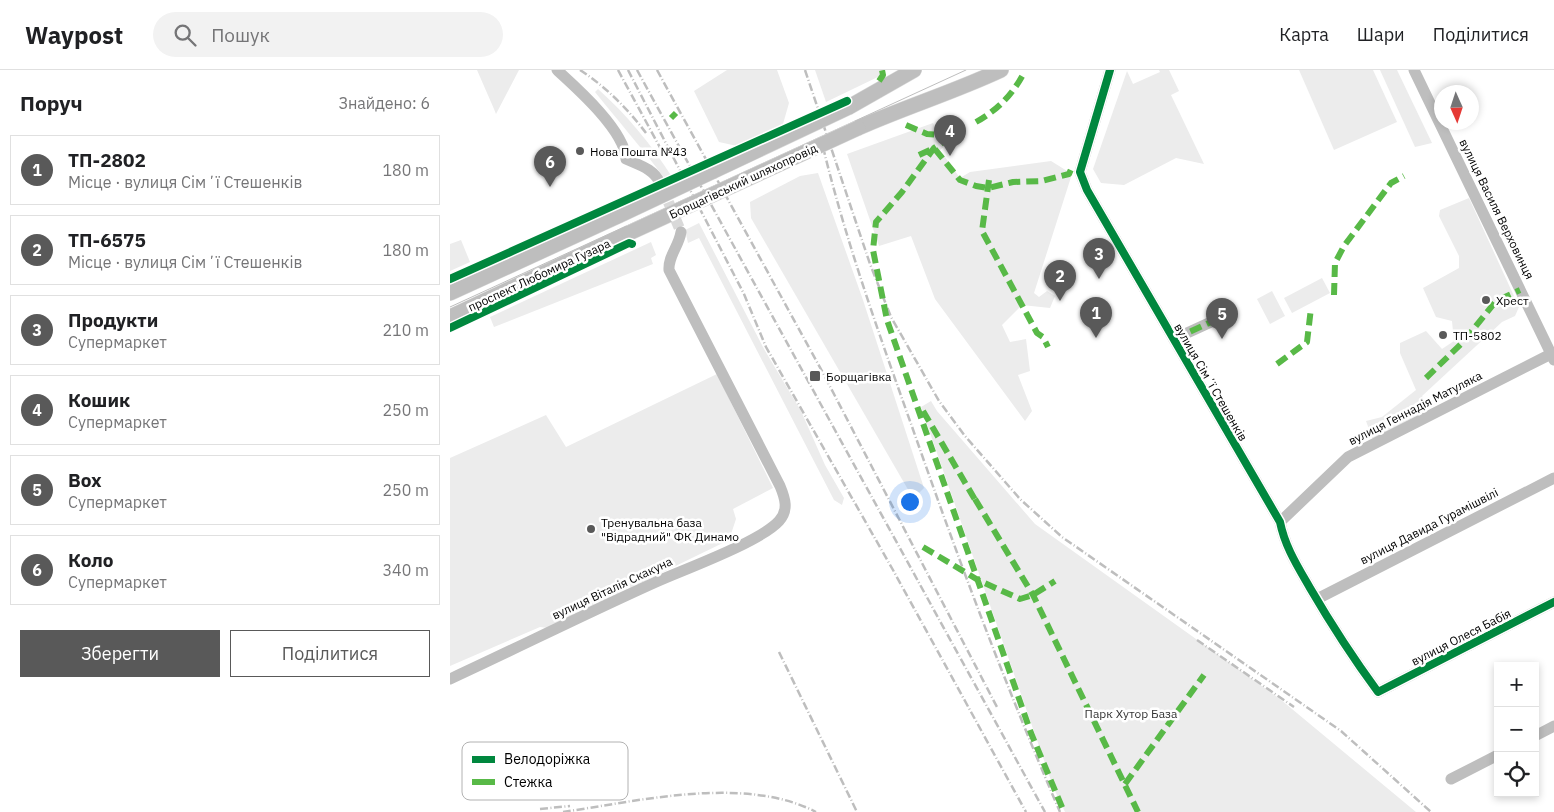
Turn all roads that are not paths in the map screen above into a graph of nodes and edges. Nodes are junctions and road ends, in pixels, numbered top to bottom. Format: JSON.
{"nodes":[{"id":1,"x":557,"y":70,"type":"edge"},
{"id":2,"x":914,"y":70,"type":"edge"},
{"id":3,"x":1001,"y":70,"type":"edge"},
{"id":4,"x":1110,"y":70,"type":"edge"},
{"id":5,"x":1414,"y":70,"type":"edge"},
{"id":6,"x":660,"y":183,"type":"tunnel mouth"},
{"id":7,"x":618,"y":216,"type":"joint"},
{"id":8,"x":681,"y":232,"type":"tunnel mouth"},
{"id":9,"x":629,"y":233,"type":"joint"},
{"id":10,"x":450,"y":293,"type":"edge"},
{"id":11,"x":450,"y":317,"type":"edge"},
{"id":12,"x":1225,"y":321,"type":"dead end"},
{"id":13,"x":1174,"y":339,"type":"junction"},
{"id":14,"x":1553,"y":357,"type":"edge"},
{"id":15,"x":1554,"y":478,"type":"edge"},
{"id":16,"x":1280,"y":522,"type":"junction"},
{"id":17,"x":1317,"y":599,"type":"junction"},
{"id":18,"x":1554,"y":602,"type":"edge"},
{"id":19,"x":450,"y":679,"type":"edge"},
{"id":20,"x":1378,"y":692,"type":"joint"},
{"id":21,"x":1554,"y":726,"type":"edge"},
{"id":22,"x":1539,"y":734,"type":"edge"},
{"id":23,"x":1494,"y":757,"type":"edge"},
{"id":24,"x":1451,"y":779,"type":"dead end"}],
"edges":[{"from":1,"to":6,"type":"street"},
{"from":2,"to":7,"type":"main road","name":"Борщагівський шляхопровід","bridge":true},
{"from":3,"to":9,"type":"main road","name":"Борщагівський шляхопровід","bridge":true},
{"from":4,"to":13,"type":"street","name":"вулиця Сімʼї Стешенків"},
{"from":5,"to":14,"type":"street","name":"вулиця Василя Верховинця"},
{"from":7,"to":10,"type":"main road","name":"проспект Любомира Гузара"},
{"from":8,"to":19,"type":"street","name":"вулиця Віталія Скакуна"},
{"from":9,"to":11,"type":"main road","name":"проспект Любомира Гузара"},
{"from":12,"to":13,"type":"street"},
{"from":13,"to":16,"type":"street","name":"вулиця Сімʼї Стешенків"},
{"from":14,"to":16,"type":"street","name":"вулиця Геннадія Матуляка"},
{"from":15,"to":17,"type":"street","name":"вулиця Давида Гурамішвілі"},
{"from":16,"to":17,"type":"street","name":"вулиця Сімʼї Стешенків"},
{"from":17,"to":20,"type":"street","name":"вулиця Сімʼї Стешенків"},
{"from":18,"to":20,"type":"street","name":"вулиця Олеся Бабія"},
{"from":21,"to":22,"type":"street"},
{"from":23,"to":24,"type":"street"}]}
